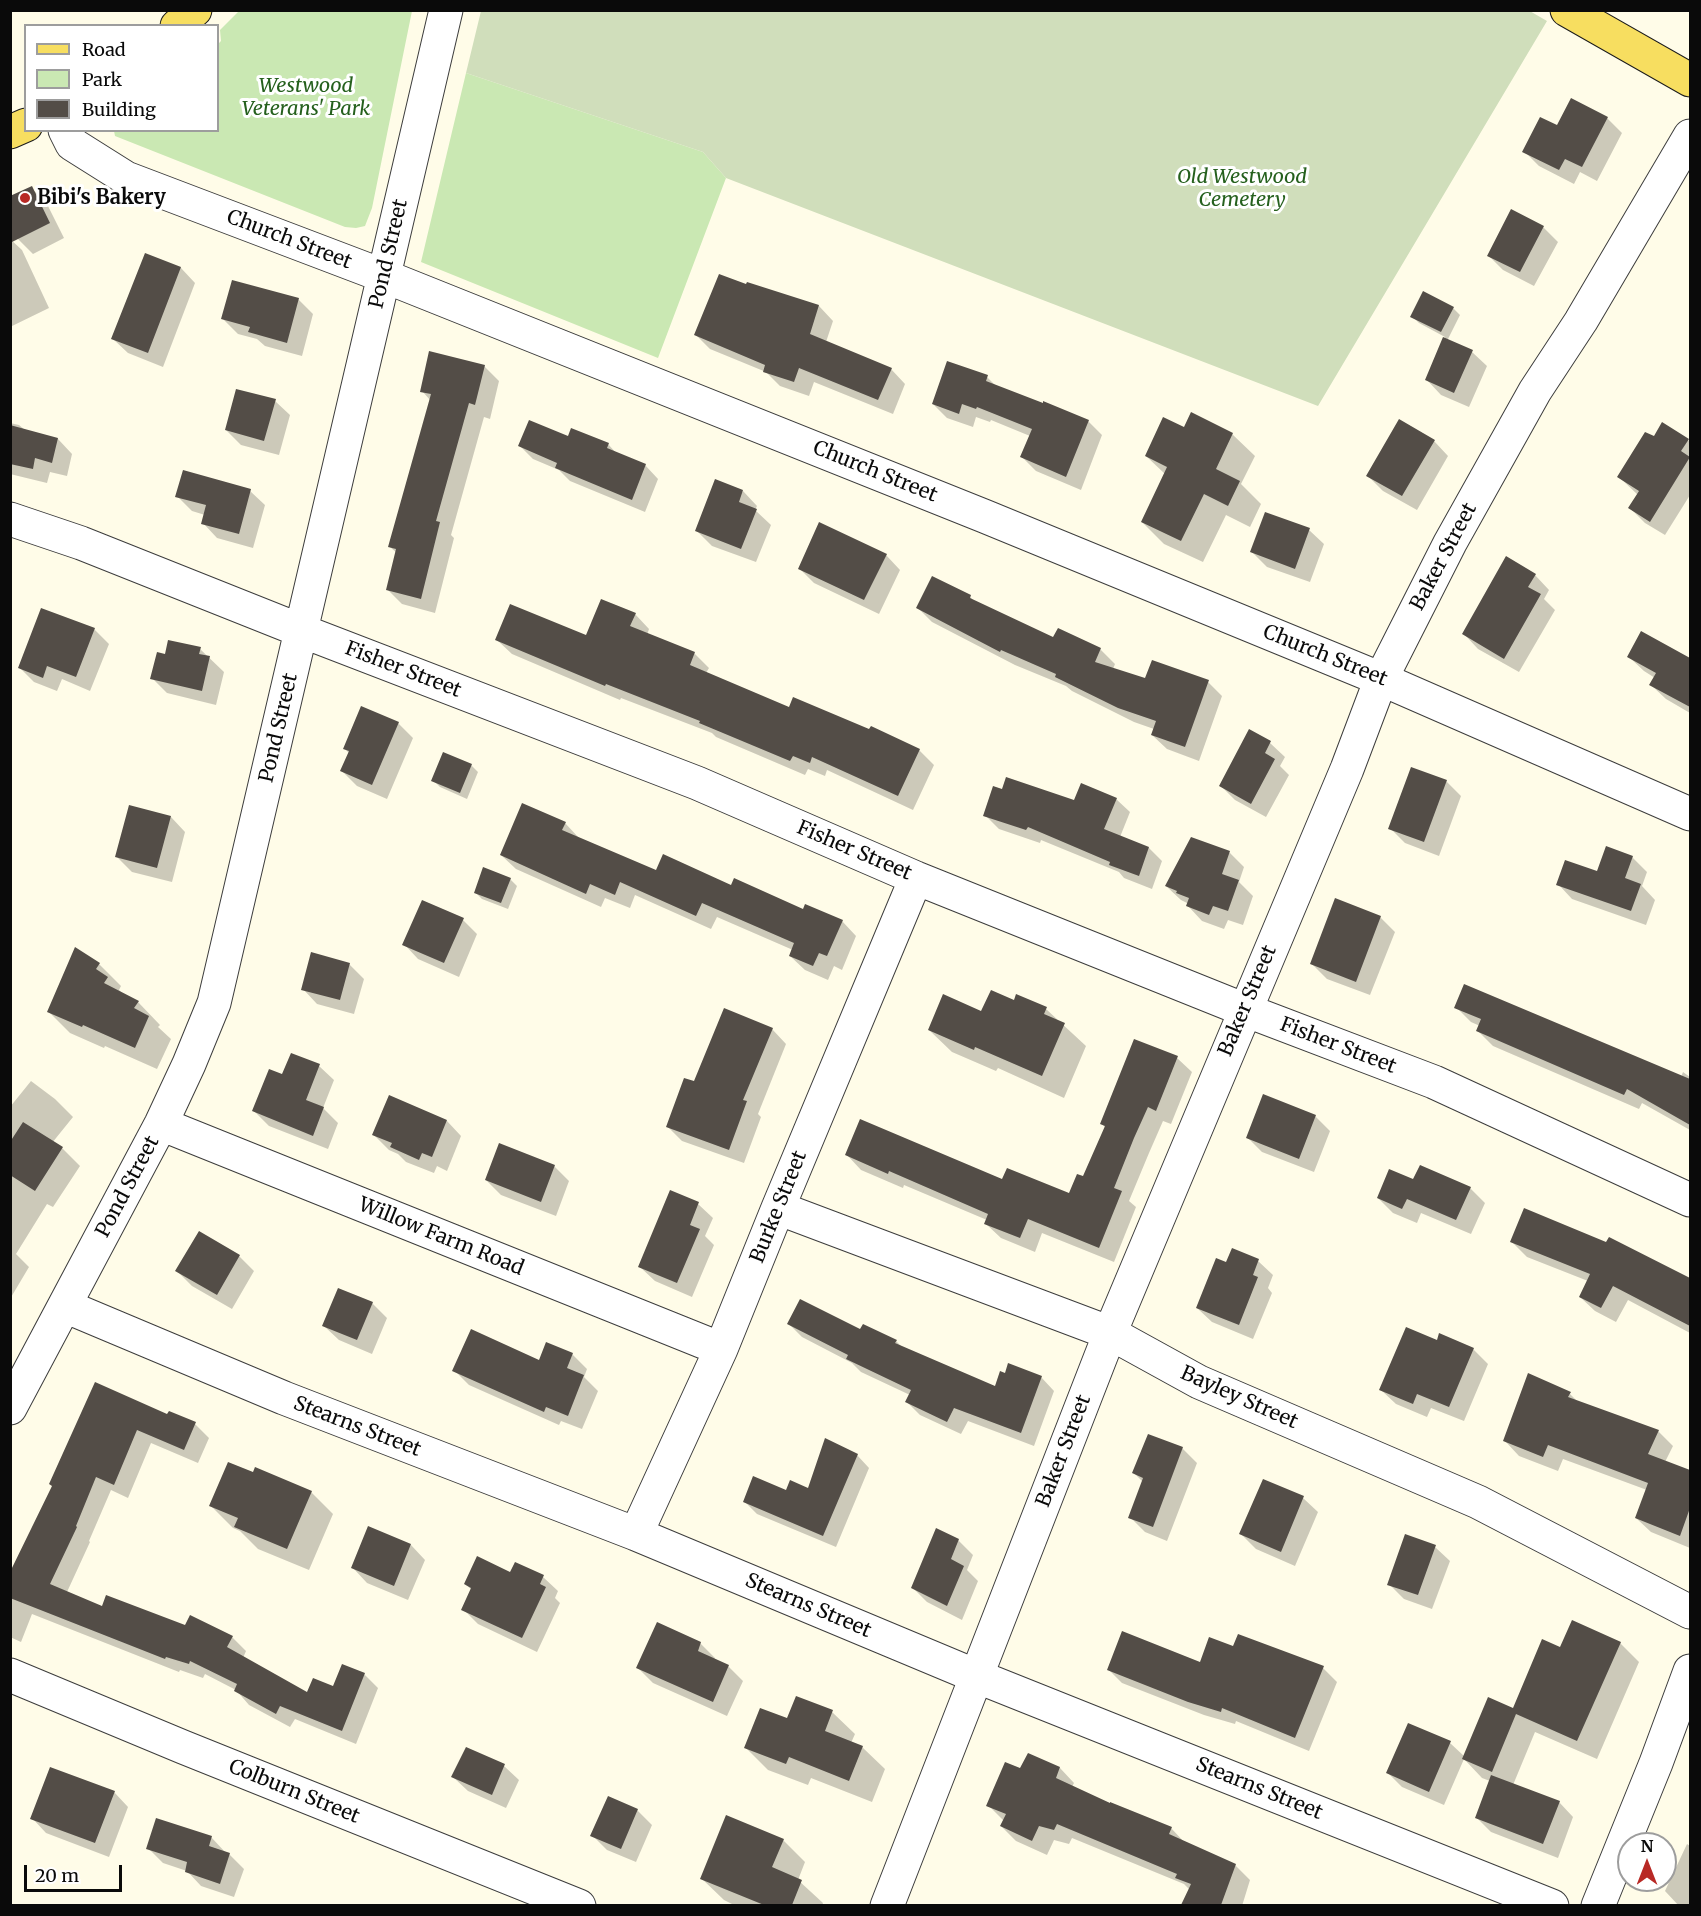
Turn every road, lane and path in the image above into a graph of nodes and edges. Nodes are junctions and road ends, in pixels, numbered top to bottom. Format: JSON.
{"nodes":[{"id":1,"x":195,"y":10,"type":"edge"},
{"id":2,"x":446,"y":10,"type":"edge"},
{"id":3,"x":1567,"y":10,"type":"edge"},
{"id":4,"x":179,"y":24,"type":"edge"},
{"id":5,"x":1690,"y":80,"type":"edge"},
{"id":6,"x":24,"y":126,"type":"edge"},
{"id":7,"x":10,"y":132,"type":"edge"},
{"id":8,"x":66,"y":132,"type":"edge"},
{"id":9,"x":1690,"y":136,"type":"edge"},
{"id":10,"x":384,"y":276,"type":"junction"},
{"id":11,"x":10,"y":519,"type":"edge"},
{"id":12,"x":302,"y":632,"type":"junction"},
{"id":13,"x":1381,"y":679,"type":"junction"},
{"id":14,"x":1690,"y":814,"type":"edge"},
{"id":15,"x":916,"y":878,"type":"junction"},
{"id":16,"x":1245,"y":1010,"type":"junction"},
{"id":17,"x":161,"y":1124,"type":"junction"},
{"id":18,"x":1690,"y":1200,"type":"edge"},
{"id":19,"x":778,"y":1208,"type":"junction"},
{"id":20,"x":65,"y":1306,"type":"junction"},
{"id":21,"x":1110,"y":1333,"type":"junction"},
{"id":22,"x":721,"y":1349,"type":"junction"},
{"id":23,"x":11,"y":1408,"type":"edge"},
{"id":24,"x":636,"y":1534,"type":"junction"},
{"id":25,"x":1690,"y":1612,"type":"edge"},
{"id":26,"x":1690,"y":1671,"type":"edge"},
{"id":27,"x":10,"y":1675,"type":"edge"},
{"id":28,"x":976,"y":1676,"type":"junction"},
{"id":29,"x":568,"y":1903,"type":"edge"},
{"id":30,"x":887,"y":1905,"type":"edge"},
{"id":31,"x":1552,"y":1905,"type":"edge"},
{"id":32,"x":1598,"y":1905,"type":"edge"}],
"edges":[{"from":1,"to":4,"type":"main road"},
{"from":2,"to":10,"type":"street","name":"Pond Street"},
{"from":3,"to":5,"type":"main road"},
{"from":6,"to":7,"type":"main road"},
{"from":8,"to":10,"type":"street","name":"Church Street"},
{"from":9,"to":13,"type":"street","name":"Baker Street"},
{"from":10,"to":12,"type":"street","name":"Pond Street"},
{"from":10,"to":13,"type":"street","name":"Church Street"},
{"from":11,"to":12,"type":"street","name":"Fisher Street"},
{"from":12,"to":15,"type":"street","name":"Fisher Street"},
{"from":12,"to":17,"type":"street","name":"Pond Street"},
{"from":13,"to":14,"type":"street","name":"Church Street"},
{"from":13,"to":16,"type":"street","name":"Baker Street"},
{"from":15,"to":16,"type":"street","name":"Fisher Street"},
{"from":15,"to":19,"type":"street","name":"Burke Street"},
{"from":16,"to":18,"type":"street","name":"Fisher Street"},
{"from":16,"to":21,"type":"street","name":"Baker Street"},
{"from":17,"to":20,"type":"street","name":"Pond Street"},
{"from":17,"to":22,"type":"street","name":"Willow Farm Road"},
{"from":19,"to":21,"type":"street","name":"Bayley Street"},
{"from":19,"to":22,"type":"street","name":"Burke Street"},
{"from":20,"to":23,"type":"street","name":"Pond Street"},
{"from":20,"to":24,"type":"street","name":"Stearns Street"},
{"from":21,"to":25,"type":"street","name":"Bayley Street"},
{"from":21,"to":28,"type":"street","name":"Baker Street"},
{"from":22,"to":24,"type":"street","name":"Burke Street"},
{"from":24,"to":28,"type":"street","name":"Stearns Street"},
{"from":26,"to":32,"type":"street"},
{"from":27,"to":29,"type":"street","name":"Colburn Street"},
{"from":28,"to":30,"type":"street","name":"Baker Street"},
{"from":28,"to":31,"type":"street","name":"Stearns Street"}]}
